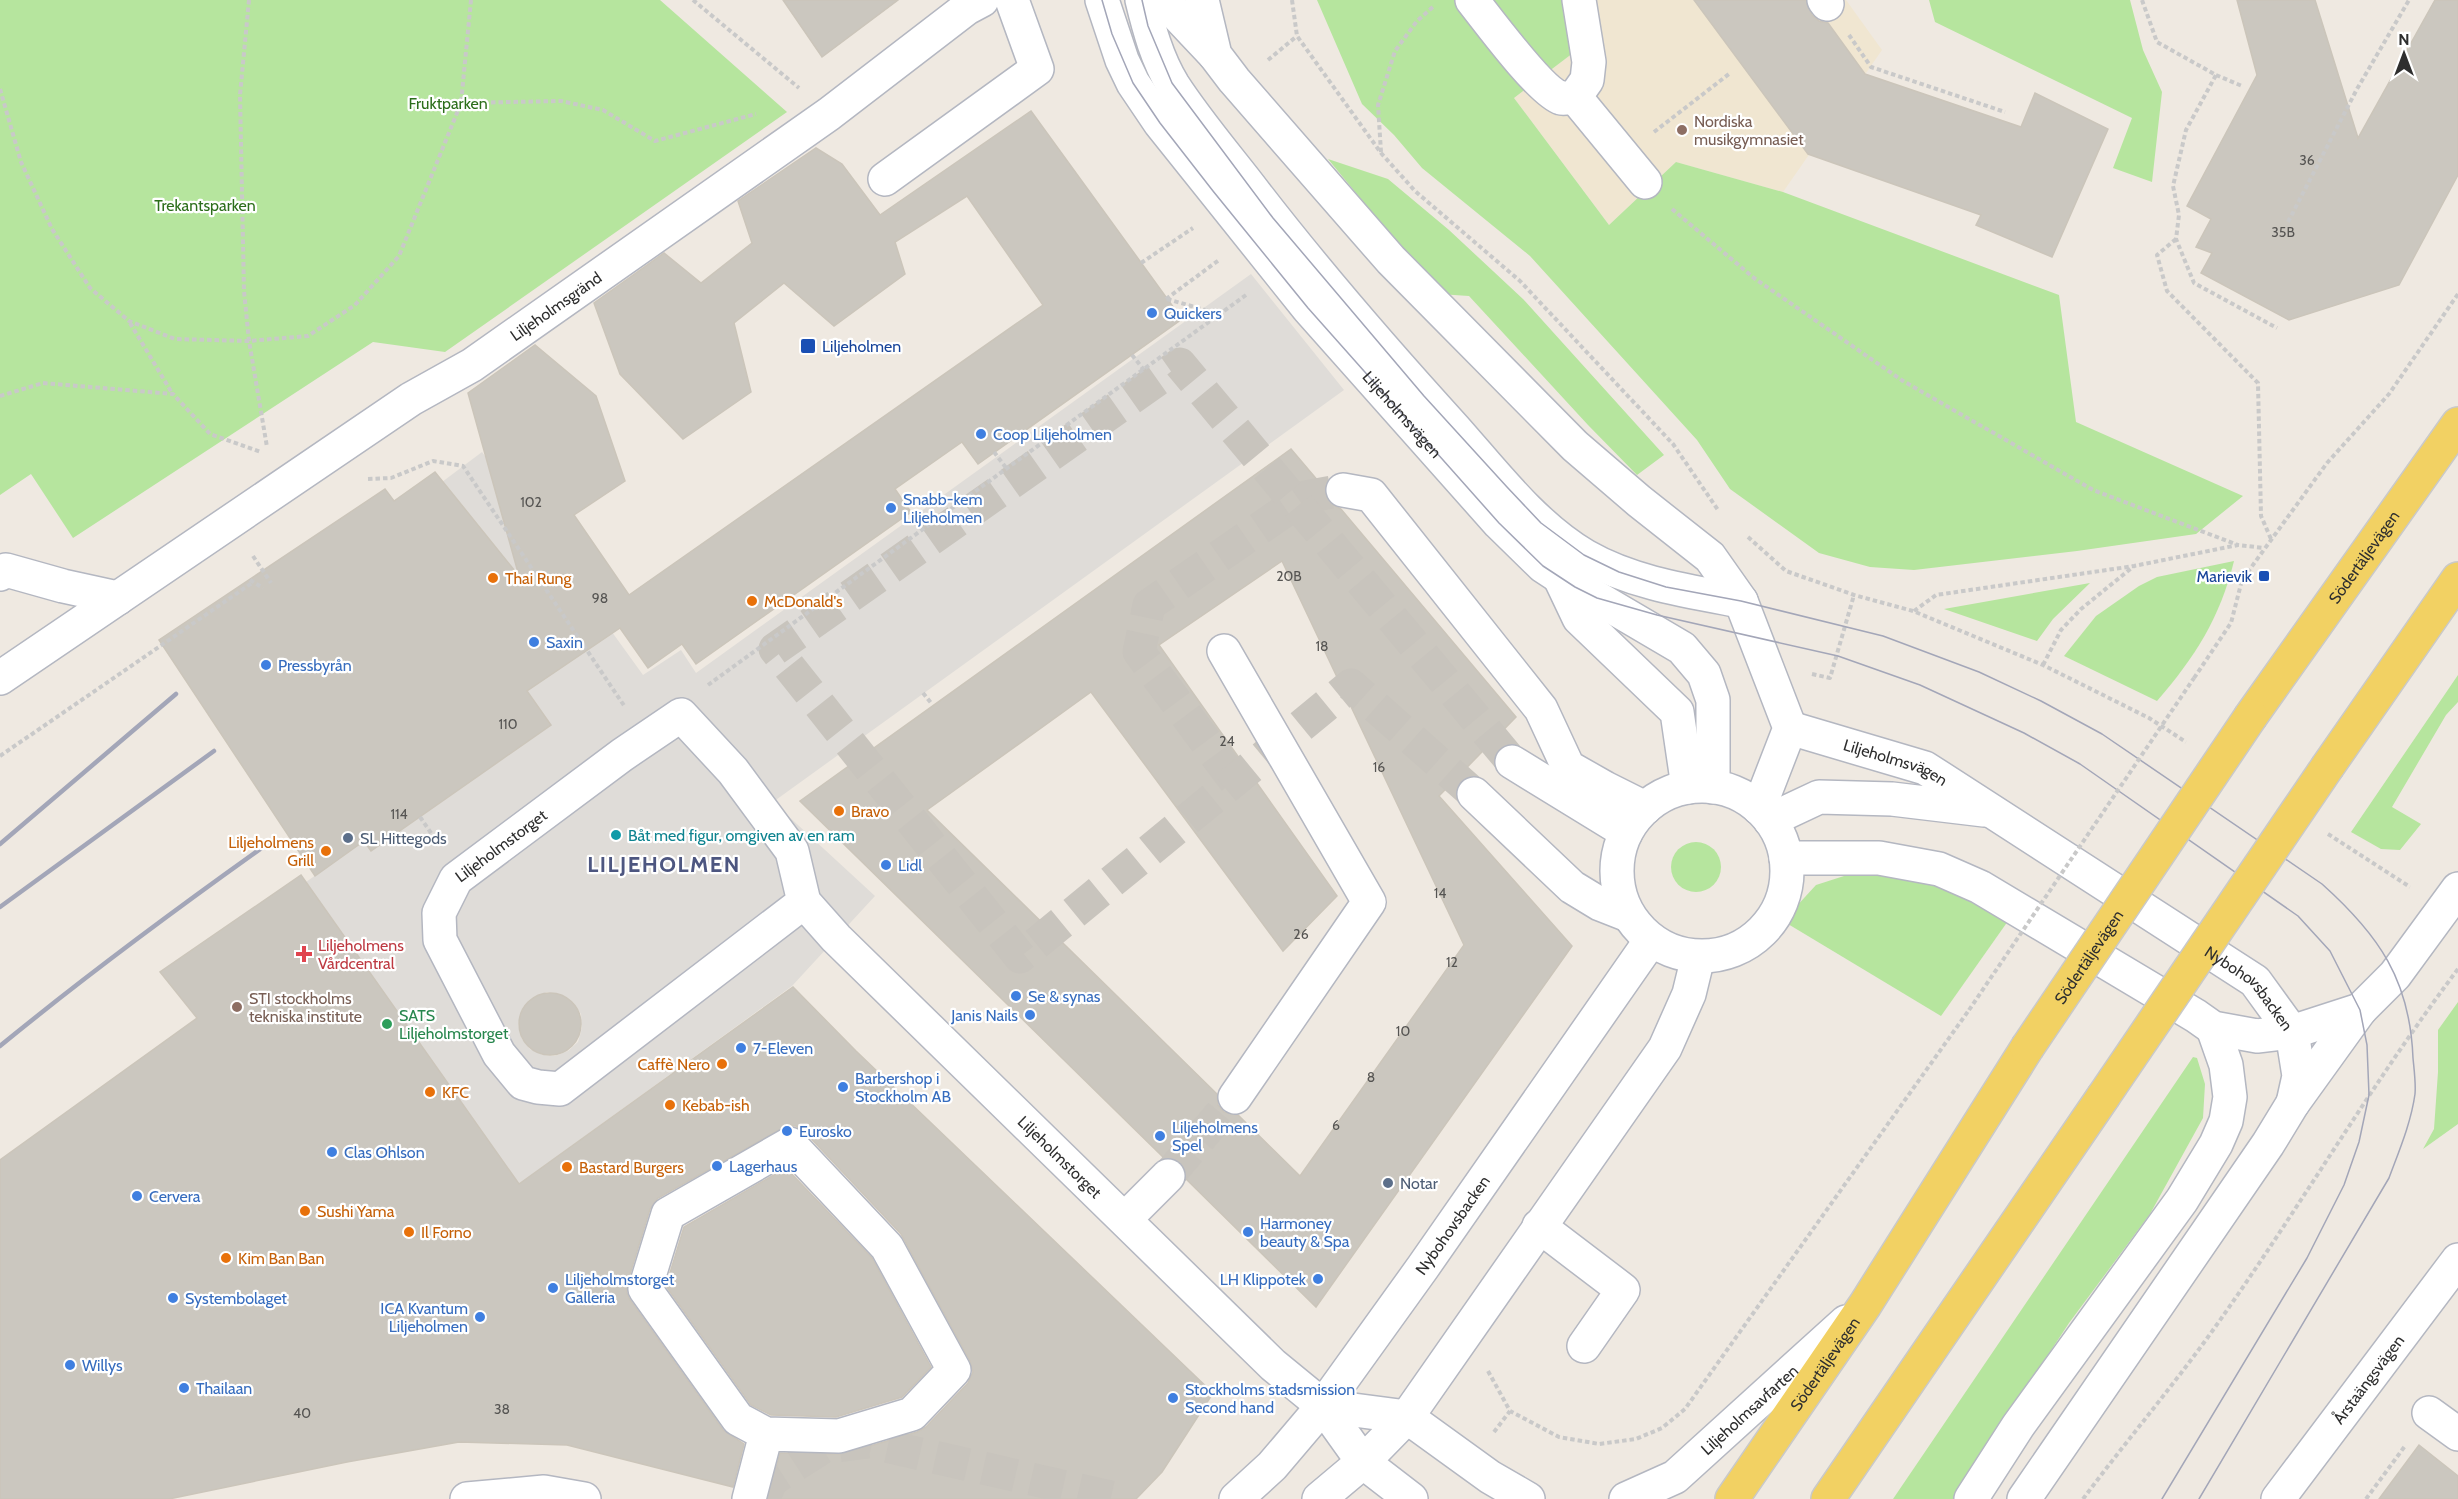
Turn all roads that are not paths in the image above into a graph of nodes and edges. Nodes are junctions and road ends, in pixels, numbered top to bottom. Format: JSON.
{"nodes":[{"id":1,"x":982,"y":0,"type":"edge"},
{"id":2,"x":1012,"y":0,"type":"edge"},
{"id":3,"x":1102,"y":0,"type":"edge"},
{"id":4,"x":1142,"y":0,"type":"edge"},
{"id":5,"x":1163,"y":0,"type":"edge"},
{"id":6,"x":1202,"y":0,"type":"edge"},
{"id":7,"x":1579,"y":0,"type":"edge"},
{"id":8,"x":1472,"y":1,"type":"edge"},
{"id":9,"x":1215,"y":55,"type":"junction"},
{"id":10,"x":1575,"y":97,"type":"junction"},
{"id":11,"x":885,"y":179,"type":"dead end"},
{"id":12,"x":1645,"y":182,"type":"road end"},
{"id":13,"x":2458,"y":424,"type":"edge"},
{"id":14,"x":1342,"y":489,"type":"tunnel mouth"},
{"id":15,"x":0,"y":574,"type":"edge"},
{"id":16,"x":1560,"y":578,"type":"junction"},
{"id":17,"x":2458,"y":579,"type":"edge"},
{"id":18,"x":118,"y":598,"type":"junction"},
{"id":19,"x":1741,"y":601,"type":"junction"},
{"id":20,"x":1224,"y":651,"type":"dead end"},
{"id":21,"x":0,"y":678,"type":"edge"},
{"id":22,"x":1790,"y":728,"type":"junction"},
{"id":23,"x":1512,"y":762,"type":"tunnel mouth"},
{"id":24,"x":1701,"y":787,"type":"junction"},
{"id":25,"x":1474,"y":794,"type":"tunnel mouth"},
{"id":26,"x":1995,"y":811,"type":"junction"},
{"id":27,"x":1765,"y":814,"type":"junction"},
{"id":28,"x":1636,"y":820,"type":"junction"},
{"id":29,"x":1786,"y":858,"type":"junction"},
{"id":30,"x":2458,"y":889,"type":"edge"},
{"id":31,"x":804,"y":902,"type":"junction"},
{"id":32,"x":1628,"y":915,"type":"junction"},
{"id":33,"x":1651,"y":940,"type":"junction"},
{"id":34,"x":1698,"y":957,"type":"junction"},
{"id":35,"x":2360,"y":1010,"type":"junction"},
{"id":36,"x":2213,"y":1028,"type":"junction"},
{"id":37,"x":2292,"y":1032,"type":"junction"},
{"id":38,"x":1235,"y":1097,"type":"tunnel mouth"},
{"id":39,"x":2293,"y":1103,"type":"junction"},
{"id":40,"x":1168,"y":1176,"type":"tunnel mouth"},
{"id":41,"x":1125,"y":1219,"type":"junction"},
{"id":42,"x":1539,"y":1226,"type":"junction"},
{"id":43,"x":2458,"y":1260,"type":"edge"},
{"id":44,"x":1865,"y":1305,"type":"junction"},
{"id":45,"x":1584,"y":1346,"type":"dead end"},
{"id":46,"x":1323,"y":1406,"type":"junction"},
{"id":47,"x":2429,"y":1413,"type":"dead end"},
{"id":48,"x":1407,"y":1417,"type":"junction"},
{"id":49,"x":766,"y":1434,"type":"junction"},
{"id":50,"x":2458,"y":1434,"type":"edge"},
{"id":51,"x":1363,"y":1462,"type":"junction"},
{"id":52,"x":467,"y":1499,"type":"edge"},
{"id":53,"x":584,"y":1499,"type":"edge"},
{"id":54,"x":749,"y":1499,"type":"edge"},
{"id":55,"x":1236,"y":1499,"type":"edge"},
{"id":56,"x":1319,"y":1499,"type":"edge"},
{"id":57,"x":1411,"y":1499,"type":"edge"},
{"id":58,"x":1528,"y":1499,"type":"edge"},
{"id":59,"x":1626,"y":1499,"type":"edge"},
{"id":60,"x":1732,"y":1499,"type":"edge"},
{"id":61,"x":1828,"y":1499,"type":"edge"},
{"id":62,"x":1971,"y":1499,"type":"edge"},
{"id":63,"x":2024,"y":1499,"type":"edge"},
{"id":64,"x":2278,"y":1499,"type":"edge"}],
"edges":[{"from":1,"to":18,"type":"street","name":"Liljeholmsgränd"},
{"from":2,"to":11,"type":"street"},
{"from":3,"to":16,"type":"street","name":"Liljeholmsvägen"},
{"from":4,"to":19,"type":"street","name":"Liljeholmsvägen"},
{"from":5,"to":9,"type":"street"},
{"from":6,"to":9,"type":"street"},
{"from":7,"to":10,"type":"street"},
{"from":8,"to":10,"type":"street"},
{"from":9,"to":19,"type":"street"},
{"from":10,"to":12,"type":"street"},
{"from":13,"to":44,"type":"main road","name":"Södertäljevägen","bridge":true},
{"from":14,"to":28,"type":"street"},
{"from":15,"to":18,"type":"street"},
{"from":16,"to":24,"type":"street"},
{"from":16,"to":24,"type":"street","name":"Liljeholmsvägen"},
{"from":17,"to":61,"type":"main road","bridge":true},
{"from":18,"to":21,"type":"street","name":"Liljeholmsgränd"},
{"from":19,"to":22,"type":"street"},
{"from":20,"to":38,"type":"street"},
{"from":22,"to":26,"type":"street","name":"Liljeholmsvägen"},
{"from":22,"to":27,"type":"street"},
{"from":23,"to":28,"type":"street"},
{"from":24,"to":27,"type":"street"},
{"from":24,"to":28,"type":"street"},
{"from":25,"to":32,"type":"street"},
{"from":26,"to":27,"type":"street","name":"Nybohovsbacken"},
{"from":26,"to":37,"type":"street","name":"Nybohovsbacken"},
{"from":27,"to":29,"type":"street"},
{"from":28,"to":32,"type":"street"},
{"from":29,"to":34,"type":"street"},
{"from":29,"to":36,"type":"street","name":"Nybohovsbacken"},
{"from":30,"to":35,"type":"street"},
{"from":31,"to":31,"type":"street","name":"Liljeholmstorget"},
{"from":31,"to":41,"type":"street","name":"Liljeholmstorget"},
{"from":32,"to":33,"type":"street"},
{"from":33,"to":34,"type":"street"},
{"from":33,"to":46,"type":"street","name":"Nybohovsbacken"},
{"from":34,"to":42,"type":"street"},
{"from":35,"to":37,"type":"street"},
{"from":35,"to":39,"type":"street"},
{"from":36,"to":37,"type":"street","name":"Nybohovsbacken"},
{"from":36,"to":62,"type":"street"},
{"from":37,"to":39,"type":"street"},
{"from":39,"to":63,"type":"street"},
{"from":40,"to":41,"type":"street"},
{"from":41,"to":46,"type":"street","name":"Liljeholmstorget"},
{"from":42,"to":45,"type":"street"},
{"from":42,"to":48,"type":"street"},
{"from":43,"to":64,"type":"street","name":"Årstaängsvägen"},
{"from":44,"to":59,"type":"street","name":"Liljeholmsavfarten"},
{"from":44,"to":60,"type":"main road","name":"Södertäljevägen"},
{"from":46,"to":48,"type":"street"},
{"from":46,"to":51,"type":"street","name":"Liljeholmstorget"},
{"from":46,"to":55,"type":"street","name":"Nybohovsbacken"},
{"from":47,"to":50,"type":"street"},
{"from":48,"to":51,"type":"street"},
{"from":48,"to":58,"type":"street"},
{"from":49,"to":49,"type":"street"},
{"from":49,"to":54,"type":"street"},
{"from":51,"to":56,"type":"street"},
{"from":51,"to":57,"type":"street","name":"Liljeholmstorget"},
{"from":52,"to":53,"type":"street"}]}
